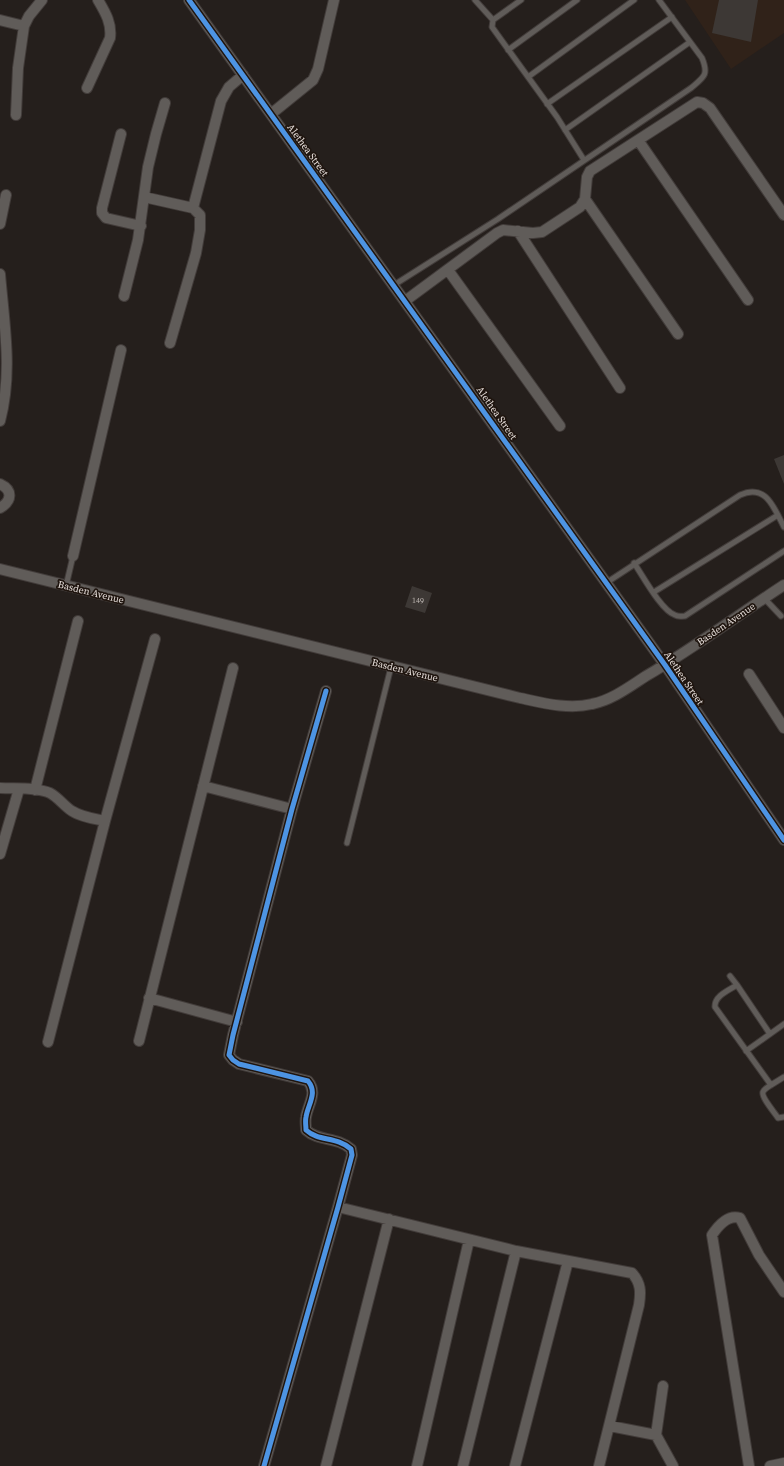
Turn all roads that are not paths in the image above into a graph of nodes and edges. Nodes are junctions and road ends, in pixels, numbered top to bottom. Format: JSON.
{"nodes":[{"id":1,"x":42,"y":0,"type":"edge"},
{"id":2,"x":98,"y":0,"type":"edge"},
{"id":3,"x":189,"y":0,"type":"edge"},
{"id":4,"x":334,"y":0,"type":"edge"},
{"id":5,"x":475,"y":0,"type":"edge"},
{"id":6,"x":521,"y":0,"type":"edge"},
{"id":7,"x":577,"y":0,"type":"edge"},
{"id":8,"x":634,"y":0,"type":"edge"},
{"id":9,"x":659,"y":0,"type":"edge"},
{"id":10,"x":672,"y":17,"type":"junction"},
{"id":11,"x":0,"y":20,"type":"edge"},
{"id":12,"x":493,"y":20,"type":"junction"},
{"id":13,"x":24,"y":26,"type":"junction"},
{"id":14,"x":690,"y":42,"type":"junction"},
{"id":15,"x":508,"y":50,"type":"junction"},
{"id":16,"x":243,"y":75,"type":"junction"},
{"id":17,"x":528,"y":76,"type":"junction"},
{"id":18,"x":88,"y":88,"type":"dead end"},
{"id":19,"x":165,"y":103,"type":"dead end"},
{"id":20,"x":547,"y":104,"type":"junction"},
{"id":21,"x":271,"y":114,"type":"junction"},
{"id":22,"x":16,"y":115,"type":"dead end"},
{"id":23,"x":565,"y":130,"type":"junction"},
{"id":24,"x":121,"y":134,"type":"dead end"},
{"id":25,"x":638,"y":140,"type":"junction"},
{"id":26,"x":584,"y":160,"type":"junction"},
{"id":27,"x":6,"y":195,"type":"dead end"},
{"id":28,"x":144,"y":197,"type":"junction"},
{"id":29,"x":585,"y":199,"type":"junction"},
{"id":30,"x":192,"y":208,"type":"junction"},
{"id":31,"x":784,"y":215,"type":"edge"},
{"id":32,"x":0,"y":224,"type":"edge"},
{"id":33,"x":141,"y":226,"type":"junction"},
{"id":34,"x":518,"y":231,"type":"junction"},
{"id":35,"x":448,"y":270,"type":"junction"},
{"id":36,"x":0,"y":274,"type":"edge"},
{"id":37,"x":394,"y":285,"type":"junction"},
{"id":38,"x":124,"y":296,"type":"dead end"},
{"id":39,"x":748,"y":300,"type":"dead end"},
{"id":40,"x":405,"y":301,"type":"junction"},
{"id":41,"x":678,"y":334,"type":"dead end"},
{"id":42,"x":170,"y":343,"type":"dead end"},
{"id":43,"x":121,"y":350,"type":"dead end"},
{"id":44,"x":620,"y":388,"type":"dead end"},
{"id":45,"x":0,"y":421,"type":"edge"},
{"id":46,"x":560,"y":426,"type":"dead end"},
{"id":47,"x":0,"y":484,"type":"edge"},
{"id":48,"x":0,"y":508,"type":"edge"},
{"id":49,"x":778,"y":516,"type":"junction"},
{"id":50,"x":784,"y":527,"type":"edge"},
{"id":51,"x":784,"y":551,"type":"edge"},
{"id":52,"x":72,"y":556,"type":"joint"},
{"id":53,"x":634,"y":563,"type":"junction"},
{"id":54,"x":0,"y":569,"type":"edge"},
{"id":55,"x":606,"y":582,"type":"junction"},
{"id":56,"x":784,"y":585,"type":"edge"},
{"id":57,"x":66,"y":586,"type":"junction"},
{"id":58,"x":654,"y":592,"type":"junction"},
{"id":59,"x":764,"y":598,"type":"junction"},
{"id":60,"x":781,"y":616,"type":"dead end"},
{"id":61,"x":78,"y":621,"type":"dead end"},
{"id":62,"x":155,"y":639,"type":"dead end"},
{"id":63,"x":665,"y":665,"type":"junction"},
{"id":64,"x":391,"y":667,"type":"junction"},
{"id":65,"x":233,"y":668,"type":"dead end"},
{"id":66,"x":749,"y":674,"type":"dead end"},
{"id":67,"x":326,"y":691,"type":"dead end"},
{"id":68,"x":784,"y":728,"type":"edge"},
{"id":69,"x":203,"y":786,"type":"junction"},
{"id":70,"x":0,"y":788,"type":"edge"},
{"id":71,"x":19,"y":789,"type":"junction"},
{"id":72,"x":35,"y":790,"type":"junction"},
{"id":73,"x":292,"y":809,"type":"junction"},
{"id":74,"x":105,"y":821,"type":"junction"},
{"id":75,"x":784,"y":840,"type":"edge"},
{"id":76,"x":347,"y":843,"type":"dead end"},
{"id":77,"x":0,"y":854,"type":"edge"},
{"id":78,"x":730,"y":976,"type":"dead end"},
{"id":79,"x":737,"y":985,"type":"junction"},
{"id":80,"x":149,"y":998,"type":"junction"},
{"id":81,"x":237,"y":1022,"type":"junction"},
{"id":82,"x":784,"y":1024,"type":"edge"},
{"id":83,"x":770,"y":1034,"type":"junction"},
{"id":84,"x":139,"y":1041,"type":"dead end"},
{"id":85,"x":48,"y":1042,"type":"dead end"},
{"id":86,"x":746,"y":1051,"type":"junction"},
{"id":87,"x":784,"y":1077,"type":"edge"},
{"id":88,"x":770,"y":1086,"type":"junction"},
{"id":89,"x":784,"y":1118,"type":"edge"},
{"id":90,"x":338,"y":1207,"type":"junction"},
{"id":91,"x":389,"y":1218,"type":"junction"},
{"id":92,"x":469,"y":1240,"type":"junction"},
{"id":93,"x":516,"y":1251,"type":"junction"},
{"id":94,"x":568,"y":1261,"type":"junction"},
{"id":95,"x":784,"y":1292,"type":"edge"},
{"id":96,"x":663,"y":1386,"type":"dead end"},
{"id":97,"x":610,"y":1426,"type":"junction"},
{"id":98,"x":656,"y":1435,"type":"junction"},
{"id":99,"x":784,"y":1464,"type":"edge"},
{"id":100,"x":264,"y":1466,"type":"edge"},
{"id":101,"x":326,"y":1466,"type":"edge"},
{"id":102,"x":417,"y":1466,"type":"edge"},
{"id":103,"x":463,"y":1466,"type":"edge"},
{"id":104,"x":515,"y":1466,"type":"edge"},
{"id":105,"x":599,"y":1466,"type":"edge"},
{"id":106,"x":673,"y":1466,"type":"edge"},
{"id":107,"x":749,"y":1466,"type":"edge"},
{"id":108,"x":770,"y":1466,"type":"edge"}],
"edges":[{"from":1,"to":13,"type":"street"},
{"from":2,"to":18,"type":"street"},
{"from":3,"to":16,"type":"street","name":"Alethea Street"},
{"from":4,"to":21,"type":"street"},
{"from":5,"to":12,"type":"lane"},
{"from":6,"to":12,"type":"lane"},
{"from":7,"to":15,"type":"lane"},
{"from":8,"to":17,"type":"lane"},
{"from":9,"to":10,"type":"lane"},
{"from":10,"to":14,"type":"lane"},
{"from":10,"to":20,"type":"lane"},
{"from":11,"to":13,"type":"street"},
{"from":12,"to":15,"type":"lane"},
{"from":13,"to":22,"type":"street"},
{"from":14,"to":23,"type":"lane"},
{"from":14,"to":26,"type":"lane"},
{"from":15,"to":17,"type":"lane"},
{"from":16,"to":21,"type":"street","name":"Alethea Street"},
{"from":16,"to":30,"type":"street"},
{"from":17,"to":20,"type":"lane"},
{"from":19,"to":28,"type":"street"},
{"from":20,"to":23,"type":"lane"},
{"from":21,"to":37,"type":"street","name":"Alethea Street"},
{"from":23,"to":26,"type":"lane"},
{"from":24,"to":33,"type":"street"},
{"from":25,"to":29,"type":"street"},
{"from":25,"to":31,"type":"street"},
{"from":25,"to":39,"type":"street"},
{"from":26,"to":37,"type":"lane"},
{"from":27,"to":32,"type":"street"},
{"from":28,"to":30,"type":"street"},
{"from":28,"to":33,"type":"street"},
{"from":29,"to":34,"type":"street"},
{"from":29,"to":41,"type":"street"},
{"from":30,"to":42,"type":"street"},
{"from":33,"to":38,"type":"street"},
{"from":34,"to":35,"type":"street"},
{"from":34,"to":44,"type":"street"},
{"from":35,"to":40,"type":"street"},
{"from":35,"to":46,"type":"street"},
{"from":36,"to":45,"type":"street"},
{"from":37,"to":40,"type":"street","name":"Alethea Street"},
{"from":40,"to":55,"type":"street","name":"Alethea Street"},
{"from":43,"to":52,"type":"street"},
{"from":47,"to":48,"type":"street"},
{"from":49,"to":50,"type":"lane"},
{"from":49,"to":53,"type":"lane"},
{"from":49,"to":58,"type":"lane"},
{"from":51,"to":58,"type":"lane"},
{"from":52,"to":57,"type":"lane"},
{"from":53,"to":55,"type":"lane"},
{"from":53,"to":58,"type":"lane"},
{"from":54,"to":57,"type":"street","name":"Basden Avenue"},
{"from":55,"to":63,"type":"street","name":"Alethea Street"},
{"from":56,"to":59,"type":"street","name":"Basden Avenue"},
{"from":57,"to":64,"type":"street","name":"Basden Avenue"},
{"from":59,"to":60,"type":"lane"},
{"from":59,"to":63,"type":"street","name":"Basden Avenue"},
{"from":61,"to":72,"type":"street"},
{"from":62,"to":74,"type":"street"},
{"from":63,"to":64,"type":"street","name":"Basden Avenue"},
{"from":63,"to":75,"type":"street","name":"Alethea Street"},
{"from":64,"to":76,"type":"lane"},
{"from":65,"to":69,"type":"street"},
{"from":66,"to":68,"type":"street"},
{"from":67,"to":73,"type":"street"},
{"from":69,"to":73,"type":"street"},
{"from":69,"to":80,"type":"street"},
{"from":70,"to":71,"type":"street"},
{"from":71,"to":72,"type":"street"},
{"from":71,"to":77,"type":"street"},
{"from":72,"to":74,"type":"street"},
{"from":73,"to":81,"type":"street"},
{"from":74,"to":85,"type":"street"},
{"from":78,"to":79,"type":"lane"},
{"from":79,"to":83,"type":"lane"},
{"from":79,"to":86,"type":"lane"},
{"from":80,"to":81,"type":"street"},
{"from":80,"to":84,"type":"street"},
{"from":81,"to":90,"type":"street"},
{"from":82,"to":83,"type":"lane"},
{"from":83,"to":86,"type":"lane"},
{"from":86,"to":88,"type":"lane"},
{"from":87,"to":88,"type":"lane"},
{"from":88,"to":89,"type":"lane"},
{"from":90,"to":91,"type":"street"},
{"from":90,"to":100,"type":"street"},
{"from":91,"to":92,"type":"street"},
{"from":91,"to":101,"type":"street"},
{"from":92,"to":93,"type":"street"},
{"from":92,"to":102,"type":"street"},
{"from":93,"to":94,"type":"street"},
{"from":93,"to":103,"type":"street"},
{"from":94,"to":97,"type":"street"},
{"from":94,"to":104,"type":"street"},
{"from":95,"to":107,"type":"street"},
{"from":96,"to":98,"type":"street"},
{"from":97,"to":98,"type":"street"},
{"from":97,"to":105,"type":"street"},
{"from":98,"to":106,"type":"street"},
{"from":99,"to":108,"type":"street"}]}
